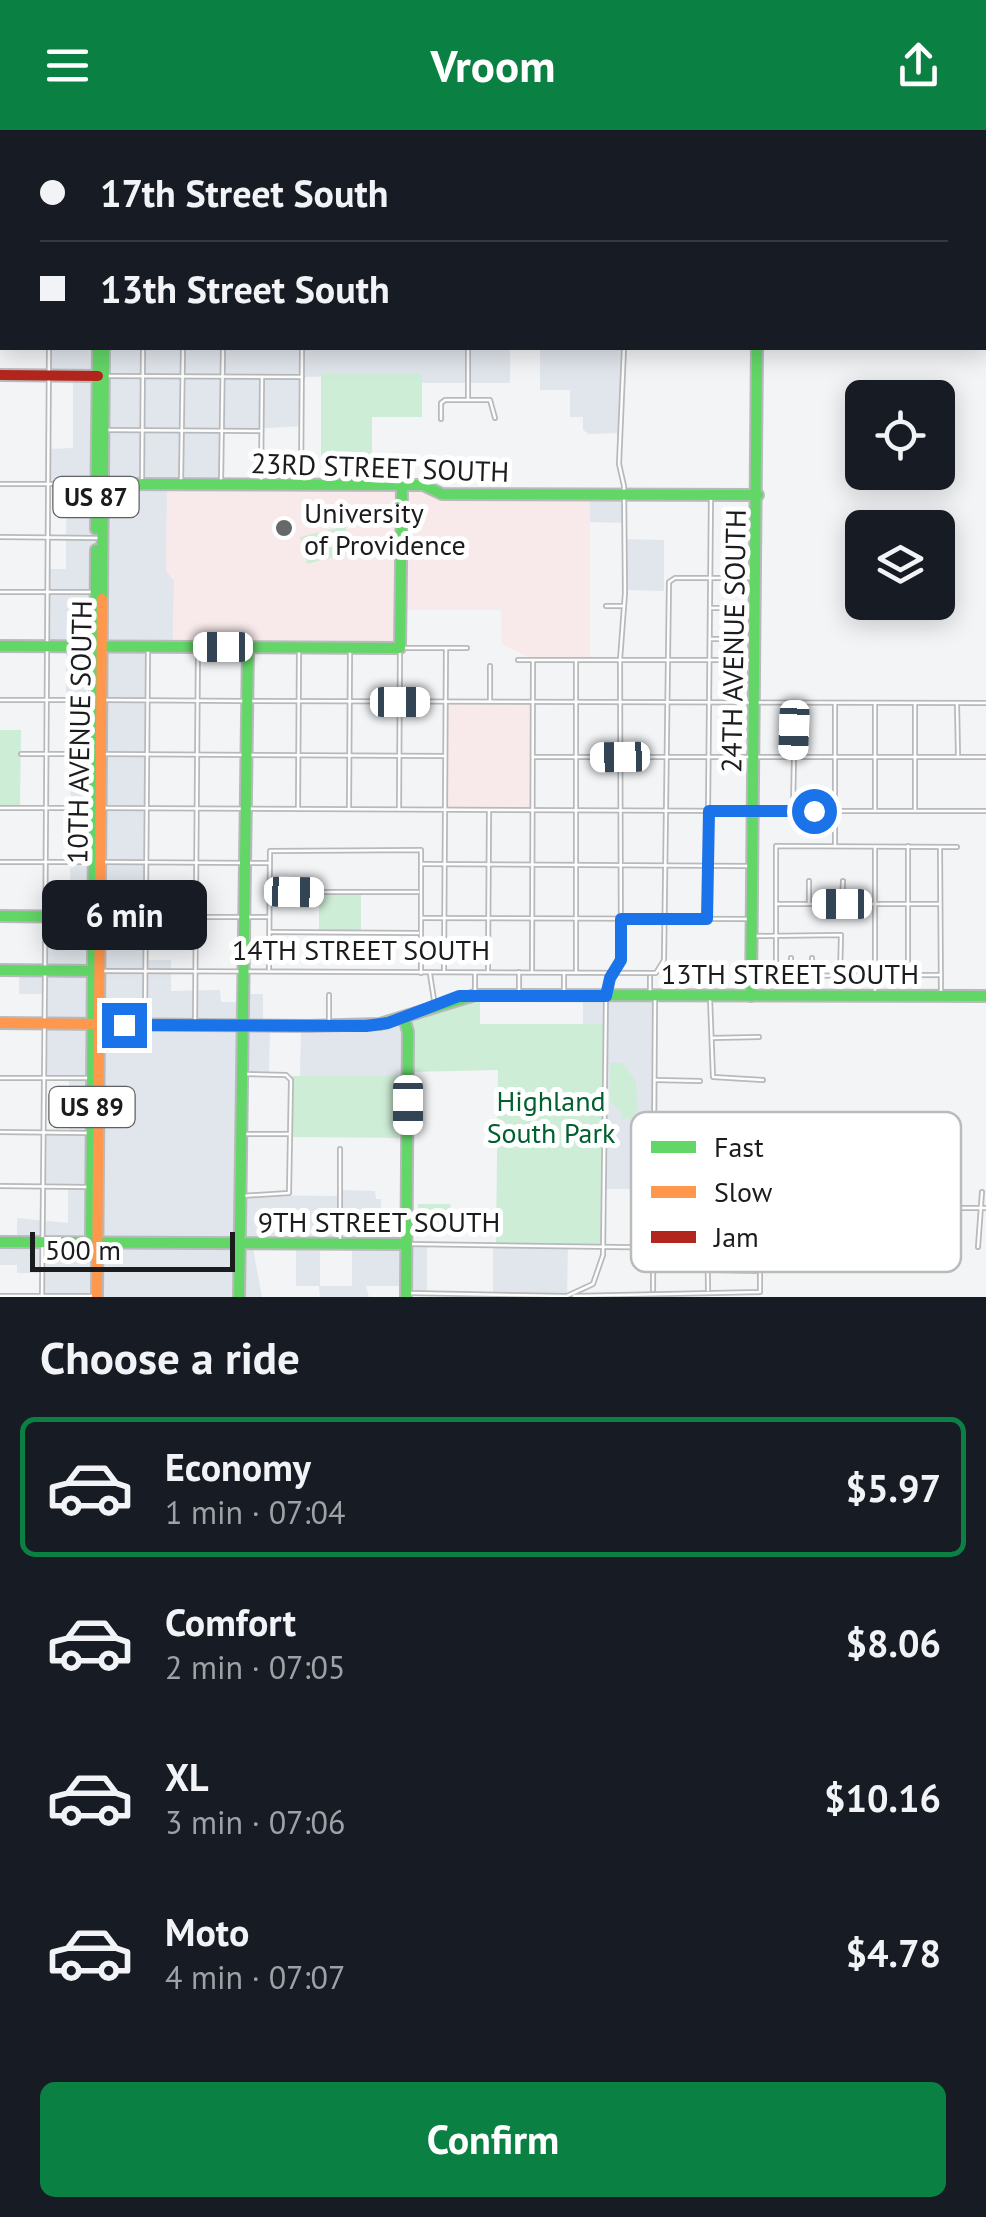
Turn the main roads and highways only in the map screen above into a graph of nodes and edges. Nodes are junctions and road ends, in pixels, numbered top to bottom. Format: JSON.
{"nodes":[{"id":1,"x":101,"y":350,"type":"edge"},
{"id":2,"x":758,"y":350,"type":"edge"},
{"id":3,"x":0,"y":376,"type":"edge"},
{"id":4,"x":101,"y":376,"type":"junction"},
{"id":5,"x":99,"y":484,"type":"junction"},
{"id":6,"x":402,"y":486,"type":"junction"},
{"id":7,"x":758,"y":495,"type":"junction"},
{"id":8,"x":0,"y":646,"type":"edge"},
{"id":9,"x":99,"y":646,"type":"junction"},
{"id":10,"x":248,"y":647,"type":"junction"},
{"id":11,"x":0,"y":916,"type":"edge"},
{"id":12,"x":97,"y":917,"type":"junction"},
{"id":13,"x":0,"y":970,"type":"edge"},
{"id":14,"x":96,"y":971,"type":"junction"},
{"id":15,"x":751,"y":996,"type":"junction"},
{"id":16,"x":986,"y":996,"type":"edge"},
{"id":17,"x":404,"y":1017,"type":"junction"},
{"id":18,"x":0,"y":1023,"type":"edge"},
{"id":19,"x":96,"y":1025,"type":"junction"},
{"id":20,"x":245,"y":1026,"type":"junction"},
{"id":21,"x":0,"y":1242,"type":"edge"},
{"id":22,"x":94,"y":1242,"type":"junction"},
{"id":23,"x":240,"y":1243,"type":"junction"},
{"id":24,"x":407,"y":1244,"type":"junction"},
{"id":25,"x":94,"y":1296,"type":"edge"},
{"id":26,"x":403,"y":1296,"type":"edge"},
{"id":27,"x":239,"y":1297,"type":"edge"}],
"edges":[{"from":1,"to":4,"type":"main road","name":"10TH AVENUE SOUTH","number":"US 87"},
{"from":2,"to":7,"type":"main road","name":"24TH AVENUE SOUTH"},
{"from":3,"to":4,"type":"main road"},
{"from":4,"to":5,"type":"main road","name":"10TH AVENUE SOUTH","number":"US 87"},
{"from":5,"to":6,"type":"main road","name":"23RD STREET SOUTH"},
{"from":5,"to":9,"type":"main road","name":"10TH AVENUE SOUTH","number":"US 87"},
{"from":6,"to":7,"type":"main road","name":"23RD STREET SOUTH"},
{"from":6,"to":10,"type":"main road"},
{"from":7,"to":15,"type":"main road","name":"24TH AVENUE SOUTH"},
{"from":8,"to":9,"type":"main road"},
{"from":9,"to":10,"type":"main road"},
{"from":9,"to":12,"type":"main road","name":"10TH AVENUE SOUTH","number":"US 87"},
{"from":10,"to":20,"type":"main road"},
{"from":11,"to":12,"type":"main road"},
{"from":12,"to":14,"type":"main road","name":"10TH AVENUE SOUTH","number":"US 87"},
{"from":13,"to":14,"type":"main road","name":"14TH STREET SOUTH"},
{"from":14,"to":19,"type":"main road","name":"10TH AVENUE SOUTH","number":"US 89"},
{"from":15,"to":16,"type":"main road","name":"13TH STREET SOUTH"},
{"from":15,"to":17,"type":"main road","name":"13TH STREET SOUTH"},
{"from":17,"to":20,"type":"main road","name":"13TH STREET SOUTH"},
{"from":17,"to":24,"type":"main road"},
{"from":18,"to":19,"type":"main road","name":"13TH STREET SOUTH"},
{"from":19,"to":20,"type":"main road","name":"13TH STREET SOUTH"},
{"from":19,"to":22,"type":"main road","name":"10TH AVENUE SOUTH","number":"US 89"},
{"from":20,"to":23,"type":"main road"},
{"from":21,"to":22,"type":"main road","name":"9TH STREET SOUTH"},
{"from":22,"to":23,"type":"main road","name":"9TH STREET SOUTH"},
{"from":22,"to":25,"type":"main road","name":"10TH AVENUE SOUTH","number":"US 89"},
{"from":23,"to":24,"type":"main road","name":"9TH STREET SOUTH"},
{"from":23,"to":27,"type":"main road"},
{"from":24,"to":26,"type":"main road"}]}
